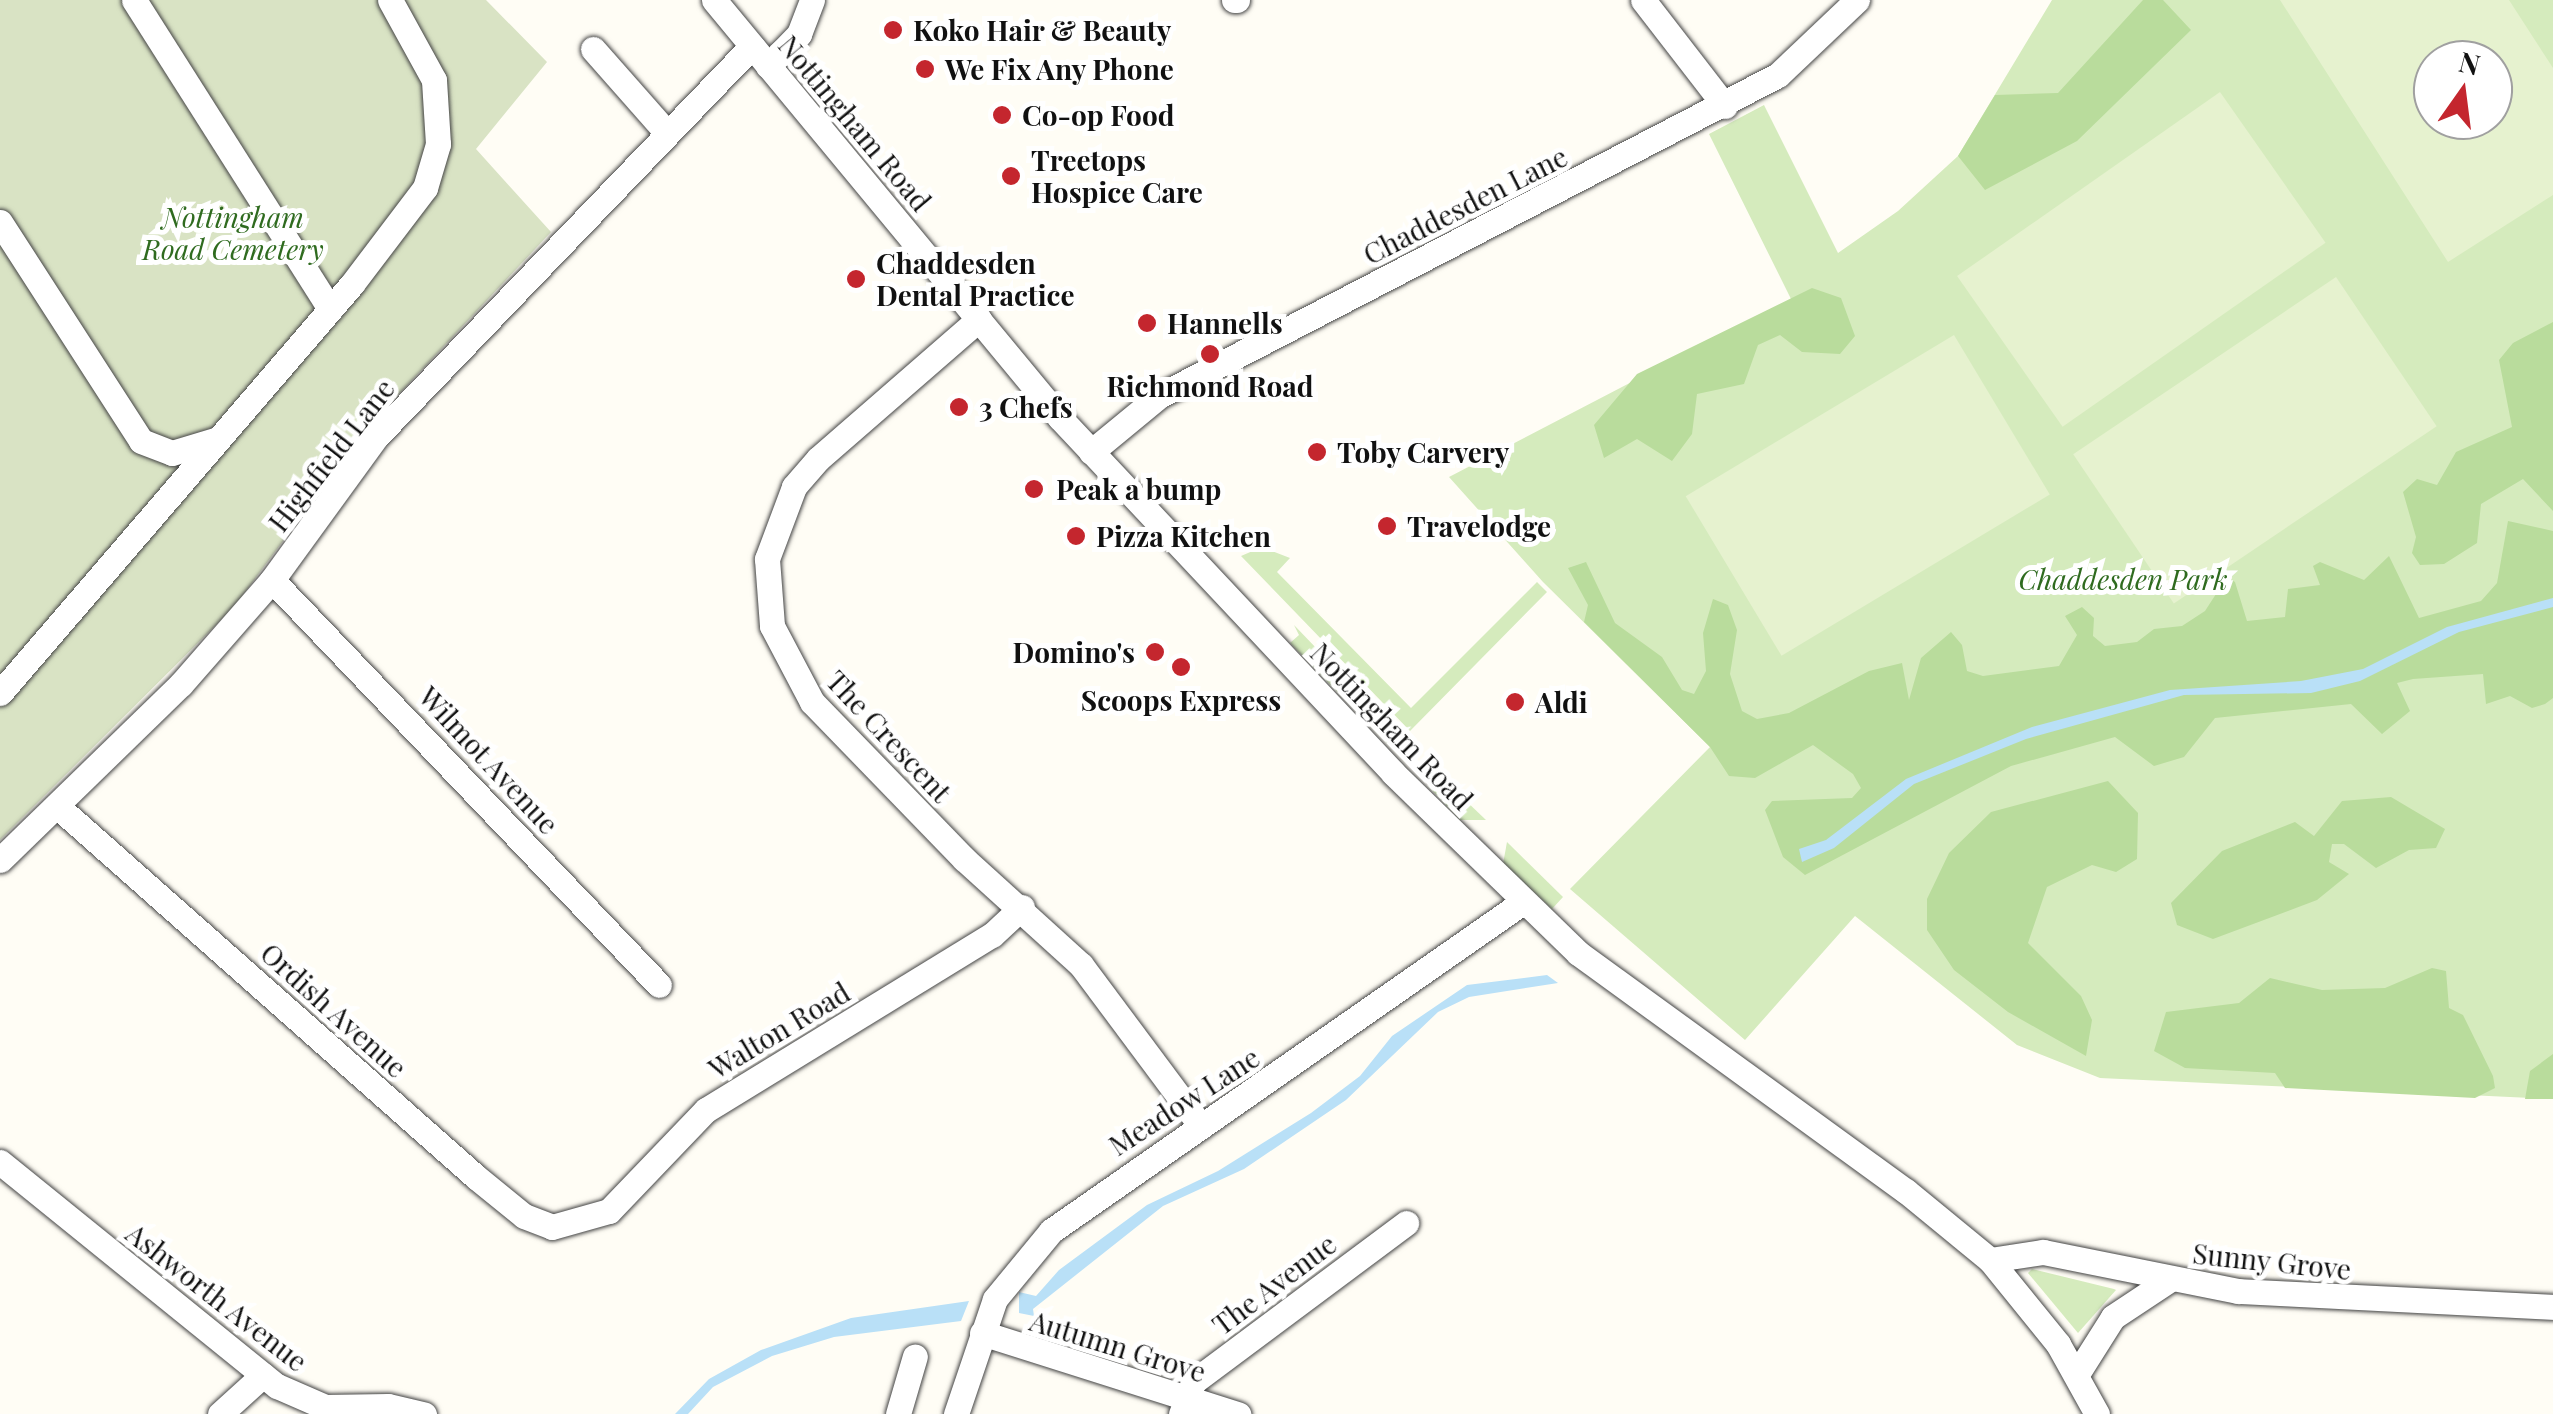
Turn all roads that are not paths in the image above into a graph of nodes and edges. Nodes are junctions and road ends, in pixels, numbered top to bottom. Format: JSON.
{"nodes":[{"id":1,"x":134,"y":0,"type":"edge"},
{"id":2,"x":390,"y":0,"type":"edge"},
{"id":3,"x":714,"y":0,"type":"edge"},
{"id":4,"x":812,"y":0,"type":"edge"},
{"id":5,"x":1644,"y":0,"type":"edge"},
{"id":6,"x":1857,"y":0,"type":"edge"},
{"id":7,"x":593,"y":49,"type":"dead end"},
{"id":8,"x":760,"y":56,"type":"junction"},
{"id":9,"x":1726,"y":106,"type":"junction"},
{"id":10,"x":666,"y":133,"type":"junction"},
{"id":11,"x":0,"y":222,"type":"edge"},
{"id":12,"x":330,"y":309,"type":"junction"},
{"id":13,"x":979,"y":319,"type":"junction"},
{"id":14,"x":219,"y":437,"type":"junction"},
{"id":15,"x":1091,"y":452,"type":"junction"},
{"id":16,"x":272,"y":580,"type":"junction"},
{"id":17,"x":36,"y":651,"type":"junction"},
{"id":18,"x":0,"y":652,"type":"edge"},
{"id":19,"x":0,"y":693,"type":"edge"},
{"id":20,"x":57,"y":806,"type":"junction"},
{"id":21,"x":0,"y":860,"type":"edge"},
{"id":22,"x":1523,"y":902,"type":"junction"},
{"id":23,"x":1022,"y":907,"type":"junction"},
{"id":24,"x":659,"y":985,"type":"dead end"},
{"id":25,"x":1201,"y":1126,"type":"junction"},
{"id":26,"x":0,"y":1162,"type":"edge"},
{"id":27,"x":1406,"y":1222,"type":"dead end"},
{"id":28,"x":584,"y":1224,"type":"joint"},
{"id":29,"x":1990,"y":1260,"type":"junction"},
{"id":30,"x":2169,"y":1280,"type":"junction"},
{"id":31,"x":2553,"y":1307,"type":"edge"},
{"id":32,"x":982,"y":1333,"type":"junction"},
{"id":33,"x":916,"y":1356,"type":"dead end"},
{"id":34,"x":2077,"y":1374,"type":"junction"},
{"id":35,"x":263,"y":1375,"type":"junction"},
{"id":36,"x":1183,"y":1406,"type":"edge"},
{"id":37,"x":220,"y":1414,"type":"edge"},
{"id":38,"x":424,"y":1414,"type":"edge"},
{"id":39,"x":898,"y":1414,"type":"edge"},
{"id":40,"x":956,"y":1414,"type":"edge"},
{"id":41,"x":1238,"y":1414,"type":"edge"},
{"id":42,"x":2097,"y":1414,"type":"edge"}],
"edges":[{"from":1,"to":12,"type":"street"},
{"from":2,"to":12,"type":"street"},
{"from":3,"to":8,"type":"street","name":"Nottingham Road"},
{"from":4,"to":8,"type":"street","name":"Highfield Lane"},
{"from":5,"to":9,"type":"street"},
{"from":6,"to":9,"type":"street","name":"Chaddesden Lane"},
{"from":7,"to":10,"type":"street"},
{"from":8,"to":10,"type":"street","name":"Highfield Lane"},
{"from":8,"to":13,"type":"street","name":"Nottingham Road"},
{"from":9,"to":15,"type":"street","name":"Chaddesden Lane"},
{"from":10,"to":16,"type":"street","name":"Highfield Lane"},
{"from":11,"to":14,"type":"street"},
{"from":12,"to":14,"type":"street"},
{"from":13,"to":15,"type":"street","name":"Nottingham Road"},
{"from":13,"to":23,"type":"street","name":"The Crescent"},
{"from":14,"to":17,"type":"street"},
{"from":15,"to":22,"type":"street","name":"Nottingham Road"},
{"from":16,"to":20,"type":"street","name":"Highfield Lane"},
{"from":16,"to":24,"type":"street","name":"Wilmot Avenue"},
{"from":17,"to":18,"type":"street"},
{"from":17,"to":19,"type":"street"},
{"from":20,"to":21,"type":"street","name":"Highfield Lane"},
{"from":20,"to":28,"type":"street","name":"Ordish Avenue"},
{"from":22,"to":25,"type":"street","name":"Meadow Lane"},
{"from":22,"to":29,"type":"street","name":"Nottingham Road"},
{"from":23,"to":25,"type":"street","name":"The Crescent"},
{"from":23,"to":28,"type":"street","name":"Walton Road"},
{"from":25,"to":32,"type":"street","name":"Meadow Lane"},
{"from":26,"to":35,"type":"street","name":"Ashworth Avenue"},
{"from":27,"to":36,"type":"street","name":"The Avenue"},
{"from":29,"to":30,"type":"street","name":"Sunny Grove"},
{"from":29,"to":34,"type":"street","name":"Nottingham Road"},
{"from":30,"to":31,"type":"street","name":"Sunny Grove"},
{"from":30,"to":34,"type":"street"},
{"from":32,"to":36,"type":"street","name":"Autumn Grove"},
{"from":32,"to":40,"type":"street","name":"Meadow Lane"},
{"from":33,"to":39,"type":"street"},
{"from":34,"to":42,"type":"street","name":"Nottingham Road"},
{"from":35,"to":37,"type":"street"},
{"from":35,"to":38,"type":"street","name":"Ashworth Avenue"},
{"from":36,"to":41,"type":"street","name":"Autumn Grove"}]}
